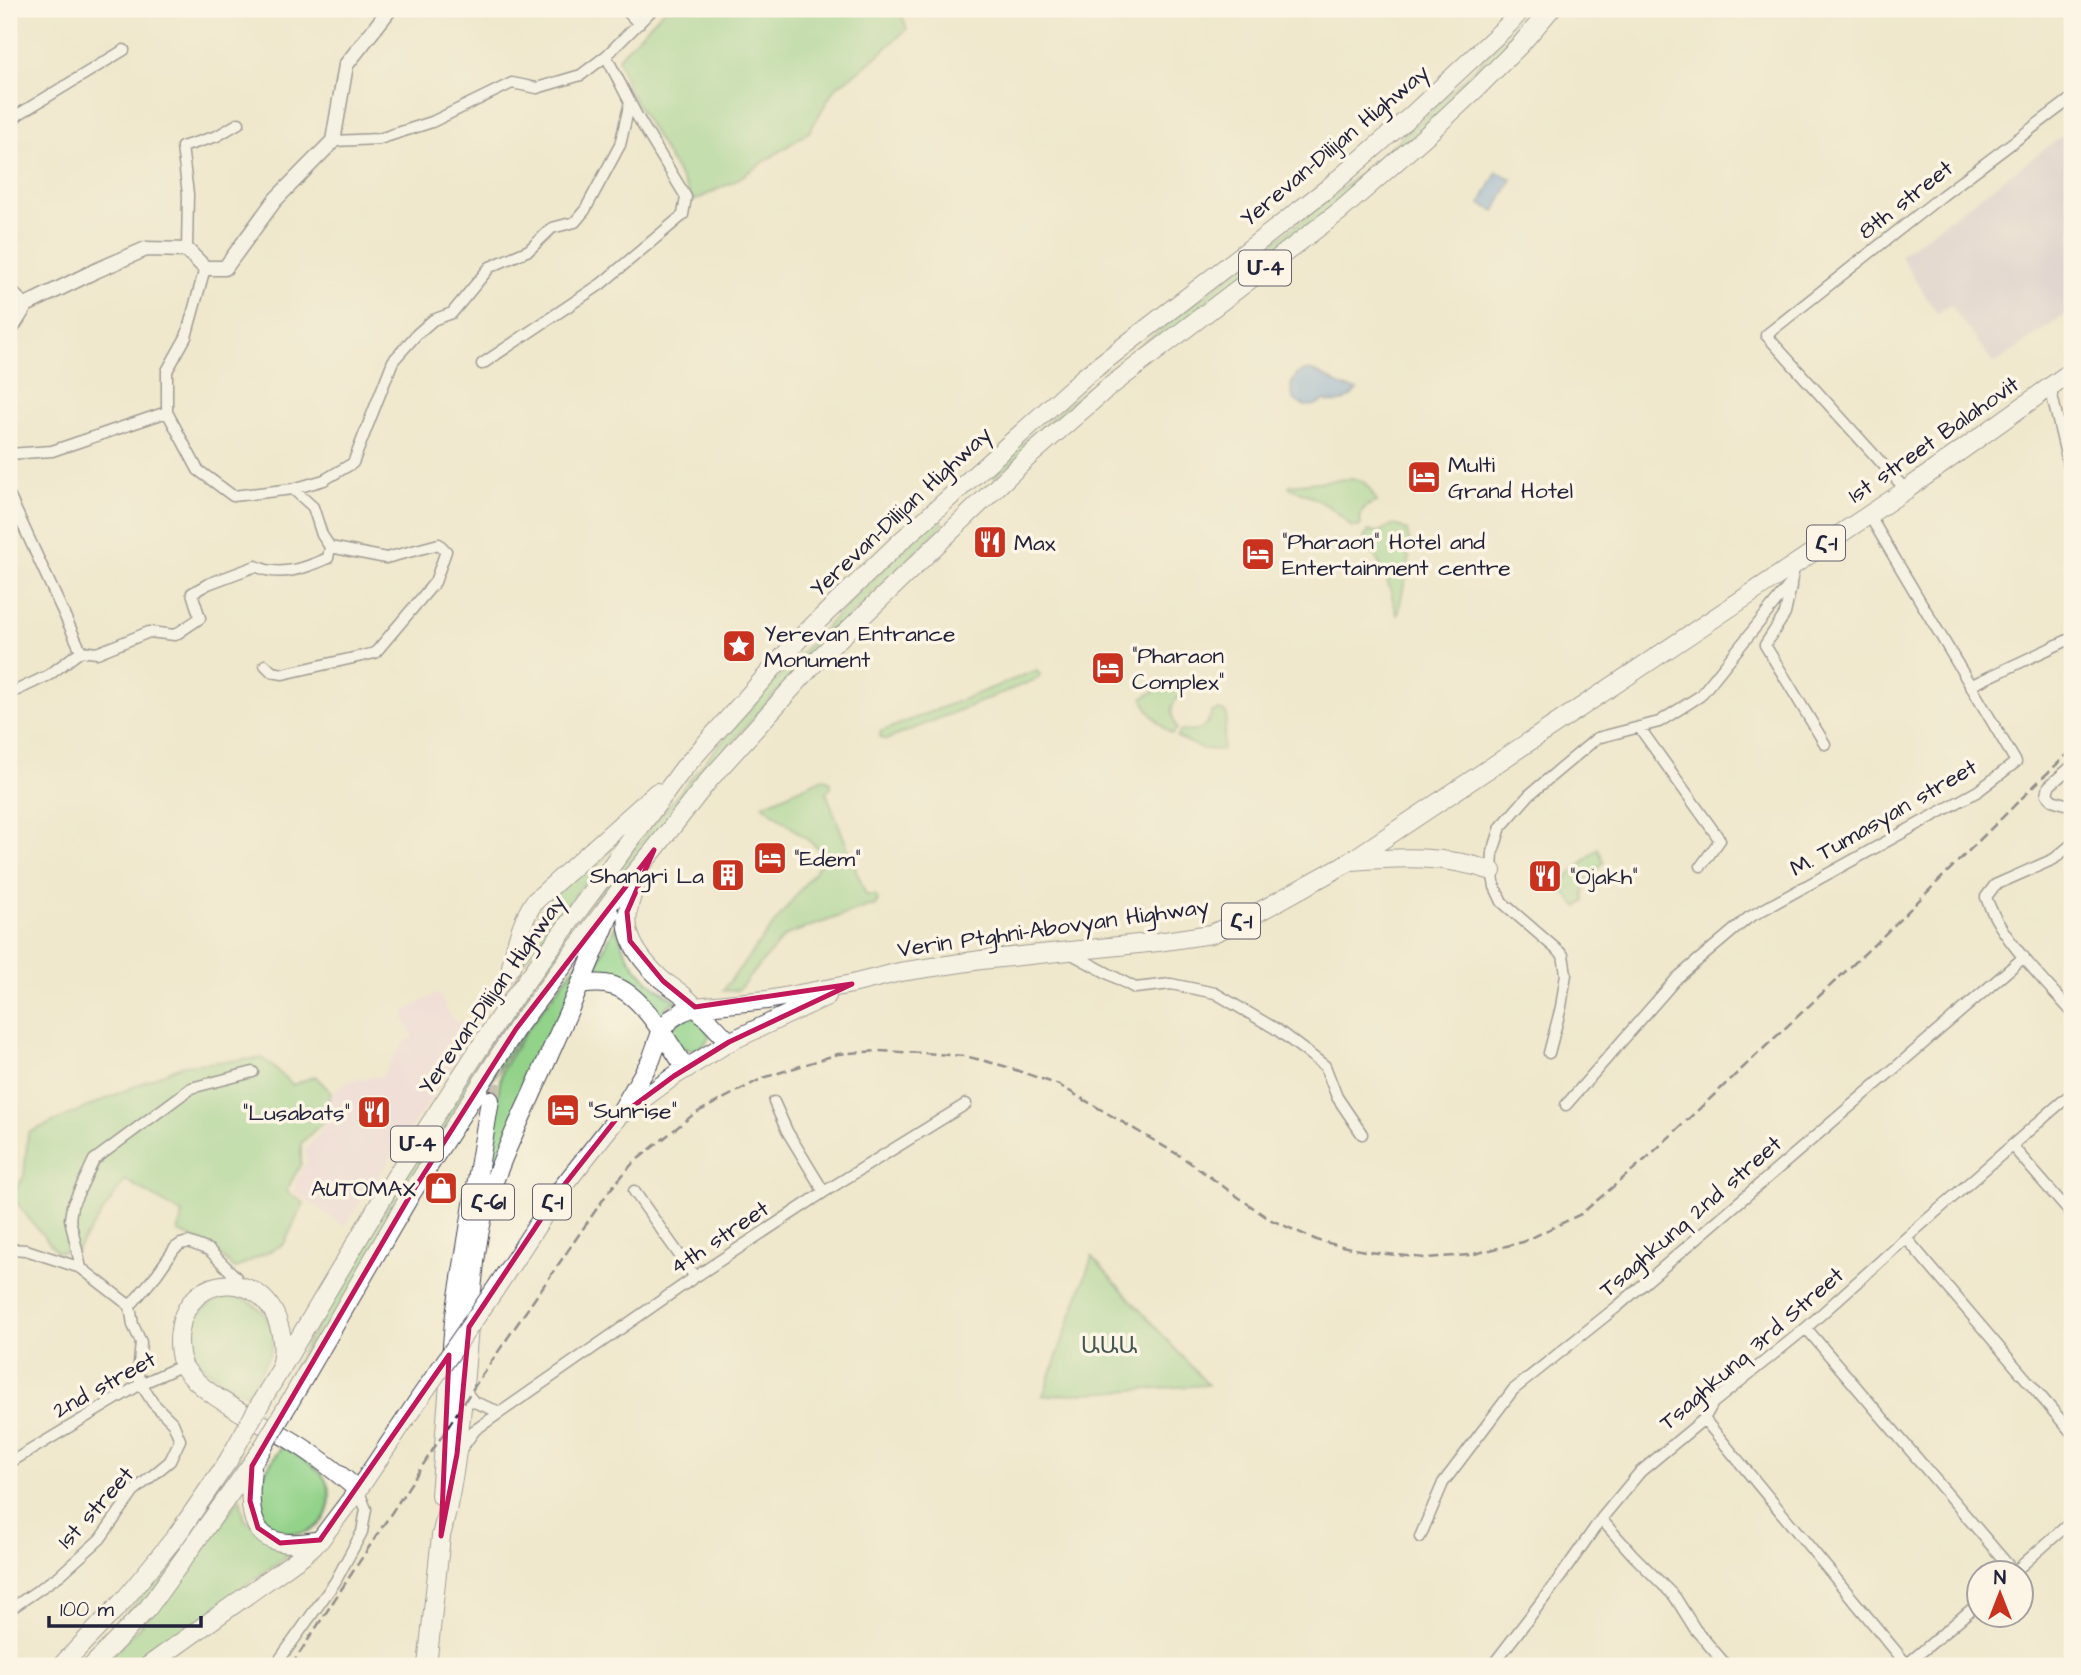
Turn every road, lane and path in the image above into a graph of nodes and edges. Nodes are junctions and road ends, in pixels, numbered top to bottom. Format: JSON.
{"nodes":[{"id":1,"x":390,"y":9,"type":"edge"},
{"id":2,"x":625,"y":9,"type":"edge"},
{"id":3,"x":653,"y":9,"type":"edge"},
{"id":4,"x":1522,"y":9,"type":"edge"},
{"id":5,"x":1551,"y":9,"type":"edge"},
{"id":6,"x":639,"y":24,"type":"junction"},
{"id":7,"x":124,"y":50,"type":"dead end"},
{"id":8,"x":606,"y":56,"type":"junction"},
{"id":9,"x":2072,"y":98,"type":"edge"},
{"id":10,"x":631,"y":102,"type":"junction"},
{"id":11,"x":239,"y":122,"type":"dead end"},
{"id":12,"x":9,"y":123,"type":"edge"},
{"id":13,"x":333,"y":141,"type":"junction"},
{"id":14,"x":187,"y":250,"type":"junction"},
{"id":15,"x":205,"y":268,"type":"junction"},
{"id":16,"x":9,"y":288,"type":"edge"},
{"id":17,"x":26,"y":305,"type":"junction"},
{"id":18,"x":9,"y":332,"type":"edge"},
{"id":19,"x":482,"y":364,"type":"dead end"},
{"id":20,"x":2072,"y":371,"type":"edge"},
{"id":21,"x":2050,"y":387,"type":"junction"},
{"id":22,"x":167,"y":412,"type":"junction"},
{"id":23,"x":9,"y":454,"type":"edge"},
{"id":24,"x":2072,"y":480,"type":"edge"},
{"id":25,"x":293,"y":489,"type":"junction"},
{"id":26,"x":1906,"y":490,"type":"junction"},
{"id":27,"x":9,"y":495,"type":"edge"},
{"id":28,"x":1868,"y":515,"type":"junction"},
{"id":29,"x":330,"y":547,"type":"junction"},
{"id":30,"x":1795,"y":564,"type":"junction"},
{"id":31,"x":1791,"y":583,"type":"junction"},
{"id":32,"x":2072,"y":638,"type":"edge"},
{"id":33,"x":81,"y":651,"type":"junction"},
{"id":34,"x":265,"y":665,"type":"dead end"},
{"id":35,"x":1970,"y":686,"type":"junction"},
{"id":36,"x":9,"y":694,"type":"edge"},
{"id":37,"x":1576,"y":709,"type":"joint"},
{"id":38,"x":1639,"y":727,"type":"junction"},
{"id":39,"x":1825,"y":744,"type":"dead end"},
{"id":40,"x":2072,"y":766,"type":"edge"},
{"id":41,"x":683,"y":769,"type":"junction"},
{"id":42,"x":2072,"y":806,"type":"edge"},
{"id":43,"x":2072,"y":844,"type":"edge"},
{"id":44,"x":654,"y":850,"type":"junction"},
{"id":45,"x":1349,"y":862,"type":"junction"},
{"id":46,"x":1702,"y":866,"type":"dead end"},
{"id":47,"x":1492,"y":871,"type":"junction"},
{"id":48,"x":619,"y":891,"type":"junction"},
{"id":49,"x":1068,"y":952,"type":"junction"},
{"id":50,"x":2024,"y":957,"type":"junction"},
{"id":51,"x":511,"y":967,"type":"tunnel mouth"},
{"id":52,"x":852,"y":984,"type":"junction"},
{"id":53,"x":581,"y":985,"type":"junction"},
{"id":54,"x":695,"y":1007,"type":"junction"},
{"id":55,"x":2072,"y":1012,"type":"edge"},
{"id":56,"x":661,"y":1032,"type":"junction"},
{"id":57,"x":729,"y":1041,"type":"junction"},
{"id":58,"x":1549,"y":1053,"type":"dead end"},
{"id":59,"x":686,"y":1069,"type":"junction"},
{"id":60,"x":253,"y":1072,"type":"dead end"},
{"id":61,"x":2072,"y":1093,"type":"edge"},
{"id":62,"x":490,"y":1100,"type":"tunnel mouth"},
{"id":63,"x":774,"y":1102,"type":"dead end"},
{"id":64,"x":966,"y":1104,"type":"dead end"},
{"id":65,"x":1566,"y":1105,"type":"dead end"},
{"id":66,"x":617,"y":1118,"type":"junction"},
{"id":67,"x":1362,"y":1134,"type":"dead end"},
{"id":68,"x":2012,"y":1146,"type":"junction"},
{"id":69,"x":635,"y":1191,"type":"dead end"},
{"id":70,"x":824,"y":1192,"type":"junction"},
{"id":71,"x":2072,"y":1215,"type":"edge"},
{"id":72,"x":1906,"y":1238,"type":"junction"},
{"id":73,"x":9,"y":1249,"type":"edge"},
{"id":74,"x":81,"y":1268,"type":"junction"},
{"id":75,"x":695,"y":1277,"type":"junction"},
{"id":76,"x":232,"y":1284,"type":"junction"},
{"id":77,"x":130,"y":1306,"type":"junction"},
{"id":78,"x":1806,"y":1328,"type":"junction"},
{"id":79,"x":183,"y":1366,"type":"junction"},
{"id":80,"x":278,"y":1375,"type":"junction"},
{"id":81,"x":141,"y":1384,"type":"junction"},
{"id":82,"x":464,"y":1388,"type":"junction"},
{"id":83,"x":500,"y":1412,"type":"junction"},
{"id":84,"x":1704,"y":1419,"type":"junction"},
{"id":85,"x":2072,"y":1433,"type":"edge"},
{"id":86,"x":457,"y":1454,"type":"junction"},
{"id":87,"x":256,"y":1459,"type":"junction"},
{"id":88,"x":9,"y":1463,"type":"edge"},
{"id":89,"x":358,"y":1490,"type":"junction"},
{"id":90,"x":1601,"y":1519,"type":"junction"},
{"id":91,"x":2072,"y":1521,"type":"edge"},
{"id":92,"x":441,"y":1536,"type":"junction"},
{"id":93,"x":1420,"y":1536,"type":"dead end"},
{"id":94,"x":320,"y":1540,"type":"junction"},
{"id":95,"x":2002,"y":1560,"type":"edge"},
{"id":96,"x":2028,"y":1560,"type":"edge"},
{"id":97,"x":9,"y":1610,"type":"edge"},
{"id":98,"x":1966,"y":1614,"type":"edge"},
{"id":99,"x":61,"y":1666,"type":"edge"},
{"id":100,"x":92,"y":1666,"type":"edge"},
{"id":101,"x":148,"y":1666,"type":"edge"},
{"id":102,"x":275,"y":1666,"type":"edge"},
{"id":103,"x":427,"y":1666,"type":"edge"},
{"id":104,"x":1492,"y":1666,"type":"edge"},
{"id":105,"x":1727,"y":1666,"type":"edge"},
{"id":106,"x":1907,"y":1666,"type":"edge"}],
"edges":[{"from":1,"to":13,"type":"street"},
{"from":2,"to":6,"type":"street"},
{"from":3,"to":6,"type":"street"},
{"from":4,"to":41,"type":"main road","name":"Yerevan-Dilijan Highway","number":"Մ-4"},
{"from":5,"to":44,"type":"main road","name":"Yerevan-Dilijan Highway","number":"Մ-4"},
{"from":6,"to":8,"type":"street"},
{"from":7,"to":12,"type":"street"},
{"from":8,"to":10,"type":"street"},
{"from":8,"to":13,"type":"street"},
{"from":9,"to":26,"type":"street","name":"8th street"},
{"from":10,"to":19,"type":"street"},
{"from":10,"to":25,"type":"street"},
{"from":11,"to":14,"type":"street"},
{"from":13,"to":15,"type":"street"},
{"from":14,"to":15,"type":"street"},
{"from":14,"to":17,"type":"street"},
{"from":15,"to":22,"type":"street"},
{"from":16,"to":17,"type":"street"},
{"from":17,"to":18,"type":"street"},
{"from":20,"to":21,"type":"main road","name":"1st street Balahovit","number":"Հ-1"},
{"from":21,"to":24,"type":"street"},
{"from":21,"to":26,"type":"main road","name":"1st street Balahovit","number":"Հ-1"},
{"from":22,"to":23,"type":"street"},
{"from":22,"to":25,"type":"street"},
{"from":25,"to":29,"type":"street"},
{"from":26,"to":28,"type":"main road","name":"1st street Balahovit","number":"Հ-1"},
{"from":27,"to":33,"type":"street"},
{"from":28,"to":30,"type":"main road","name":"1st street Balahovit","number":"Հ-1"},
{"from":28,"to":35,"type":"street","name":"M. Tumasyan street"},
{"from":29,"to":33,"type":"street"},
{"from":29,"to":34,"type":"street"},
{"from":30,"to":31,"type":"street"},
{"from":30,"to":37,"type":"main road","name":"1st street Balahovit","number":"Հ-1"},
{"from":31,"to":38,"type":"street"},
{"from":31,"to":39,"type":"street"},
{"from":32,"to":35,"type":"street"},
{"from":33,"to":36,"type":"street"},
{"from":35,"to":65,"type":"street","name":"M. Tumasyan street"},
{"from":37,"to":45,"type":"main road","name":"Verin Ptghni-Abovyan Highway","number":"Հ-1"},
{"from":38,"to":46,"type":"street"},
{"from":38,"to":47,"type":"street"},
{"from":40,"to":42,"type":"street"},
{"from":41,"to":51,"type":"main road"},
{"from":41,"to":80,"type":"main road","name":"Yerevan-Dilijan Highway","number":"Մ-4"},
{"from":43,"to":50,"type":"street"},
{"from":44,"to":48,"type":"main road","name":"Yerevan-Dilijan Highway","number":"Մ-4"},
{"from":44,"to":54,"type":"main road"},
{"from":45,"to":47,"type":"main road"},
{"from":45,"to":49,"type":"main road","name":"Verin Ptghni-Abovyan Highway","number":"Հ-1"},
{"from":47,"to":58,"type":"street"},
{"from":48,"to":53,"type":"main road","number":"Հ-61"},
{"from":48,"to":87,"type":"main road","name":"Yerevan-Dilijan Highway","number":"Մ-4","bridge":true},
{"from":49,"to":52,"type":"main road","name":"Verin Ptghni-Abovyan Highway","number":"Հ-1"},
{"from":49,"to":67,"type":"street"},
{"from":50,"to":55,"type":"street"},
{"from":50,"to":93,"type":"street","name":"Tsaghkunq 2nd street"},
{"from":52,"to":54,"type":"main road","name":"Verin Ptghni-Abovyan Highway","number":"Հ-1"},
{"from":52,"to":57,"type":"main road","name":"Verin Ptghni-Abovyan Highway","number":"Հ-1"},
{"from":53,"to":56,"type":"main road"},
{"from":53,"to":82,"type":"main road","number":"Հ-61"},
{"from":54,"to":56,"type":"main road","name":"Verin Ptghni-Abovyan Highway","number":"Հ-1"},
{"from":54,"to":57,"type":"main road"},
{"from":56,"to":59,"type":"main road"},
{"from":56,"to":66,"type":"main road","name":"Verin Ptghni-Abovyan Highway","number":"Հ-1"},
{"from":57,"to":59,"type":"main road","name":"Verin Ptghni-Abovyan Highway","number":"Հ-1"},
{"from":59,"to":66,"type":"main road","name":"Verin Ptghni-Abovyan Highway","number":"Հ-1"},
{"from":60,"to":74,"type":"street"},
{"from":61,"to":68,"type":"street","name":"Tsaghkunq 3rd Street"},
{"from":62,"to":92,"type":"main road","number":"Հ-61"},
{"from":63,"to":70,"type":"street"},
{"from":64,"to":70,"type":"street","name":"4th street"},
{"from":66,"to":89,"type":"main road","name":"Verin Ptghni-Abovyan Highway","number":"Հ-1","bridge":true},
{"from":68,"to":71,"type":"street"},
{"from":68,"to":72,"type":"street","name":"Tsaghkunq 3rd Street"},
{"from":69,"to":75,"type":"street"},
{"from":70,"to":75,"type":"street","name":"4th street"},
{"from":72,"to":78,"type":"street","name":"Tsaghkunq 3rd Street"},
{"from":72,"to":85,"type":"street"},
{"from":73,"to":74,"type":"street"},
{"from":74,"to":77,"type":"street"},
{"from":75,"to":83,"type":"street","name":"4th street"},
{"from":76,"to":77,"type":"street"},
{"from":76,"to":79,"type":"main road"},
{"from":76,"to":80,"type":"main road"},
{"from":77,"to":81,"type":"street"},
{"from":78,"to":84,"type":"street","name":"Tsaghkunq 3rd Street"},
{"from":78,"to":95,"type":"street"},
{"from":79,"to":81,"type":"street","name":"2nd street"},
{"from":79,"to":89,"type":"main road"},
{"from":80,"to":99,"type":"main road","name":"Yerevan-Dilijan Highway","number":"Մ-4","bridge":true},
{"from":81,"to":88,"type":"street","name":"2nd street"},
{"from":81,"to":97,"type":"street","name":"1st street"},
{"from":82,"to":83,"type":"street"},
{"from":82,"to":86,"type":"main road","number":"Հ-61"},
{"from":83,"to":86,"type":"street","name":"4th street"},
{"from":84,"to":90,"type":"street","name":"Tsaghkunq 3rd Street"},
{"from":84,"to":106,"type":"street"},
{"from":86,"to":92,"type":"main road","number":"Հ-61"},
{"from":87,"to":94,"type":"main road"},
{"from":87,"to":100,"type":"main road","name":"Yerevan-Dilijan Highway","number":"Մ-4"},
{"from":89,"to":94,"type":"main road","number":"Հ-1"},
{"from":89,"to":102,"type":"street"},
{"from":90,"to":104,"type":"street","name":"Tsaghkunq 3rd Street"},
{"from":90,"to":105,"type":"street"},
{"from":91,"to":96,"type":"street"},
{"from":92,"to":103,"type":"main road","number":"Հ-61"},
{"from":94,"to":101,"type":"main road","number":"Հ-1"},
{"from":98,"to":106,"type":"street"}]}
